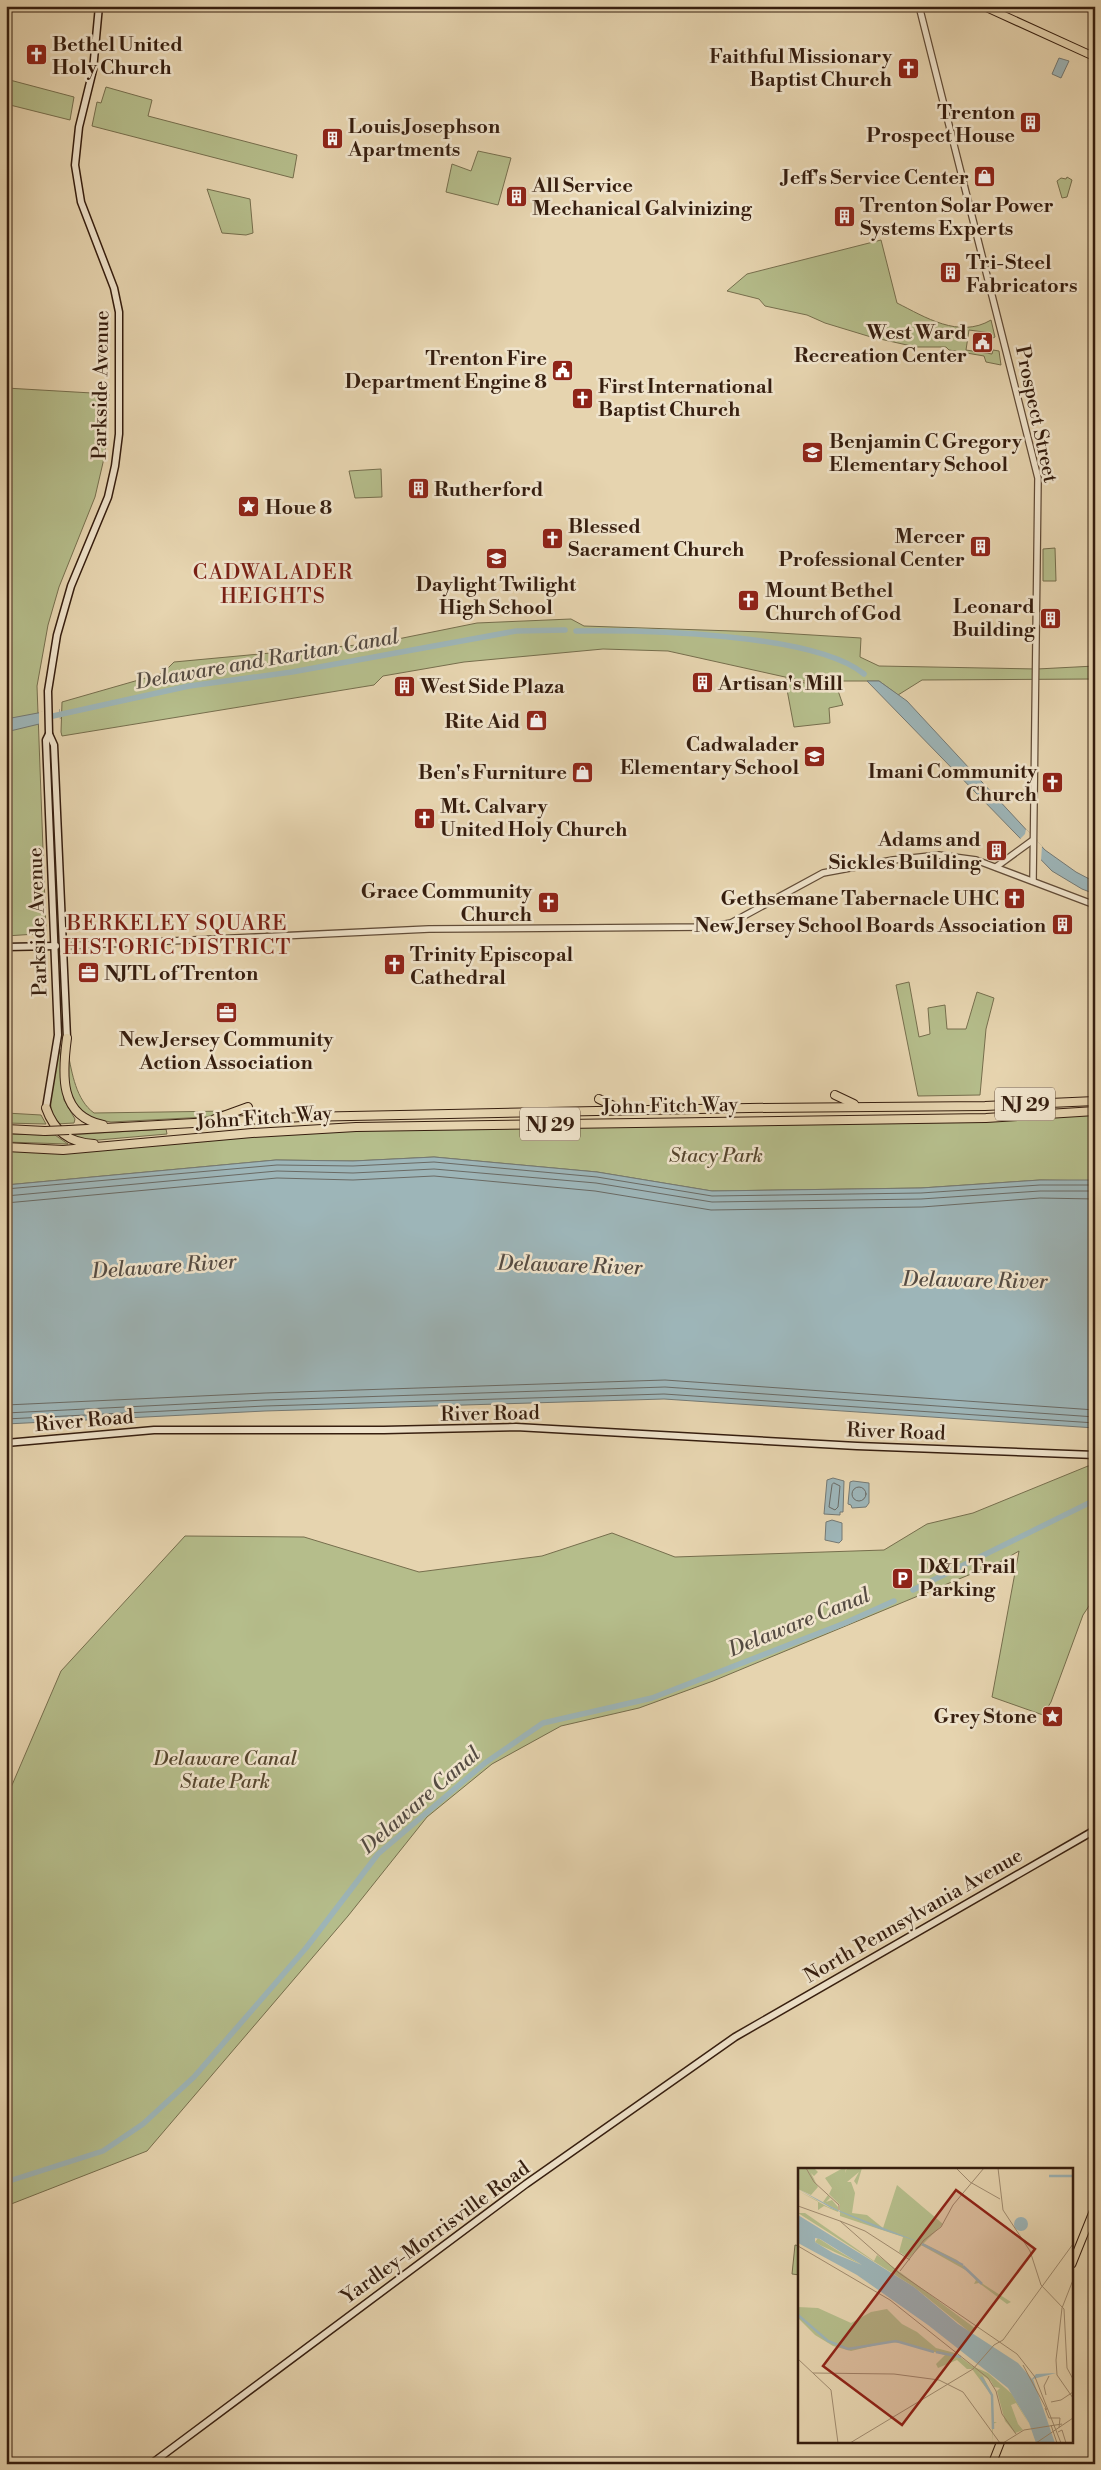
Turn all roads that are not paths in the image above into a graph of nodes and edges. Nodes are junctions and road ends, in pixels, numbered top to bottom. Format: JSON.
{"nodes":[{"id":1,"x":99,"y":6,"type":"edge"},
{"id":2,"x":919,"y":6,"type":"edge"},
{"id":3,"x":983,"y":6,"type":"edge"},
{"id":4,"x":1095,"y":57,"type":"edge"},
{"id":5,"x":49,"y":734,"type":"junction"},
{"id":6,"x":1033,"y":839,"type":"junction"},
{"id":7,"x":996,"y":867,"type":"junction"},
{"id":8,"x":1033,"y":881,"type":"junction"},
{"id":9,"x":1095,"y":905,"type":"edge"},
{"id":10,"x":54,"y":946,"type":"junction"},
{"id":11,"x":63,"y":946,"type":"junction"},
{"id":12,"x":6,"y":947,"type":"edge"},
{"id":13,"x":67,"y":1038,"type":"joint"},
{"id":14,"x":835,"y":1095,"type":"dead end"},
{"id":15,"x":599,"y":1099,"type":"dead end"},
{"id":16,"x":1095,"y":1101,"type":"edge"},
{"id":17,"x":861,"y":1106,"type":"junction"},
{"id":18,"x":248,"y":1107,"type":"dead end"},
{"id":19,"x":46,"y":1108,"type":"joint"},
{"id":20,"x":627,"y":1110,"type":"junction"},
{"id":21,"x":1095,"y":1111,"type":"edge"},
{"id":22,"x":205,"y":1122,"type":"junction"},
{"id":23,"x":115,"y":1127,"type":"junction"},
{"id":24,"x":6,"y":1129,"type":"edge"},
{"id":25,"x":147,"y":1143,"type":"junction"},
{"id":26,"x":6,"y":1147,"type":"edge"},
{"id":27,"x":6,"y":1443,"type":"edge"},
{"id":28,"x":1095,"y":1455,"type":"edge"},
{"id":29,"x":1095,"y":1830,"type":"edge"},
{"id":30,"x":745,"y":2030,"type":"joint"},
{"id":31,"x":1095,"y":2207,"type":"edge"},
{"id":32,"x":1074,"y":2259,"type":"edge"},
{"id":33,"x":1001,"y":2442,"type":"edge"},
{"id":34,"x":151,"y":2464,"type":"edge"},
{"id":35,"x":992,"y":2464,"type":"edge"}],
"edges":[{"from":1,"to":5,"type":"main road","name":"Parkside Avenue"},
{"from":2,"to":6,"type":"street","name":"Prospect Street"},
{"from":3,"to":4,"type":"main road"},
{"from":5,"to":10,"type":"main road","name":"Parkside Avenue"},
{"from":5,"to":11,"type":"main road","name":"Parkside Avenue"},
{"from":6,"to":7,"type":"street"},
{"from":6,"to":8,"type":"street","name":"Prospect Street"},
{"from":7,"to":8,"type":"street"},
{"from":7,"to":11,"type":"street"},
{"from":8,"to":9,"type":"street"},
{"from":10,"to":11,"type":"main road"},
{"from":10,"to":12,"type":"main road"},
{"from":10,"to":19,"type":"main road","name":"Parkside Avenue"},
{"from":11,"to":13,"type":"main road","name":"Parkside Avenue"},
{"from":13,"to":23,"type":"highway"},
{"from":14,"to":17,"type":"highway"},
{"from":15,"to":20,"type":"highway"},
{"from":16,"to":17,"type":"highway","name":"John Fitch Way","number":"NJ 29"},
{"from":17,"to":20,"type":"highway","name":"John Fitch Way","number":"NJ 29"},
{"from":18,"to":22,"type":"highway"},
{"from":19,"to":25,"type":"highway"},
{"from":20,"to":22,"type":"highway","name":"John Fitch Way","number":"NJ 29"},
{"from":21,"to":25,"type":"highway","name":"John Fitch Way","number":"NJ 29"},
{"from":22,"to":23,"type":"highway","name":"John Fitch Way","number":"NJ 29"},
{"from":23,"to":24,"type":"highway","name":"John Fitch Way","number":"NJ 29","bridge":true},
{"from":25,"to":26,"type":"highway","name":"John Fitch Way","number":"NJ 29"},
{"from":27,"to":28,"type":"main road","name":"River Road"},
{"from":29,"to":30,"type":"main road","name":"North Pennsylvania Avenue"},
{"from":30,"to":34,"type":"main road","name":"Yardley-Morrisville Road"},
{"from":31,"to":32,"type":"main road"},
{"from":33,"to":35,"type":"main road"}]}
